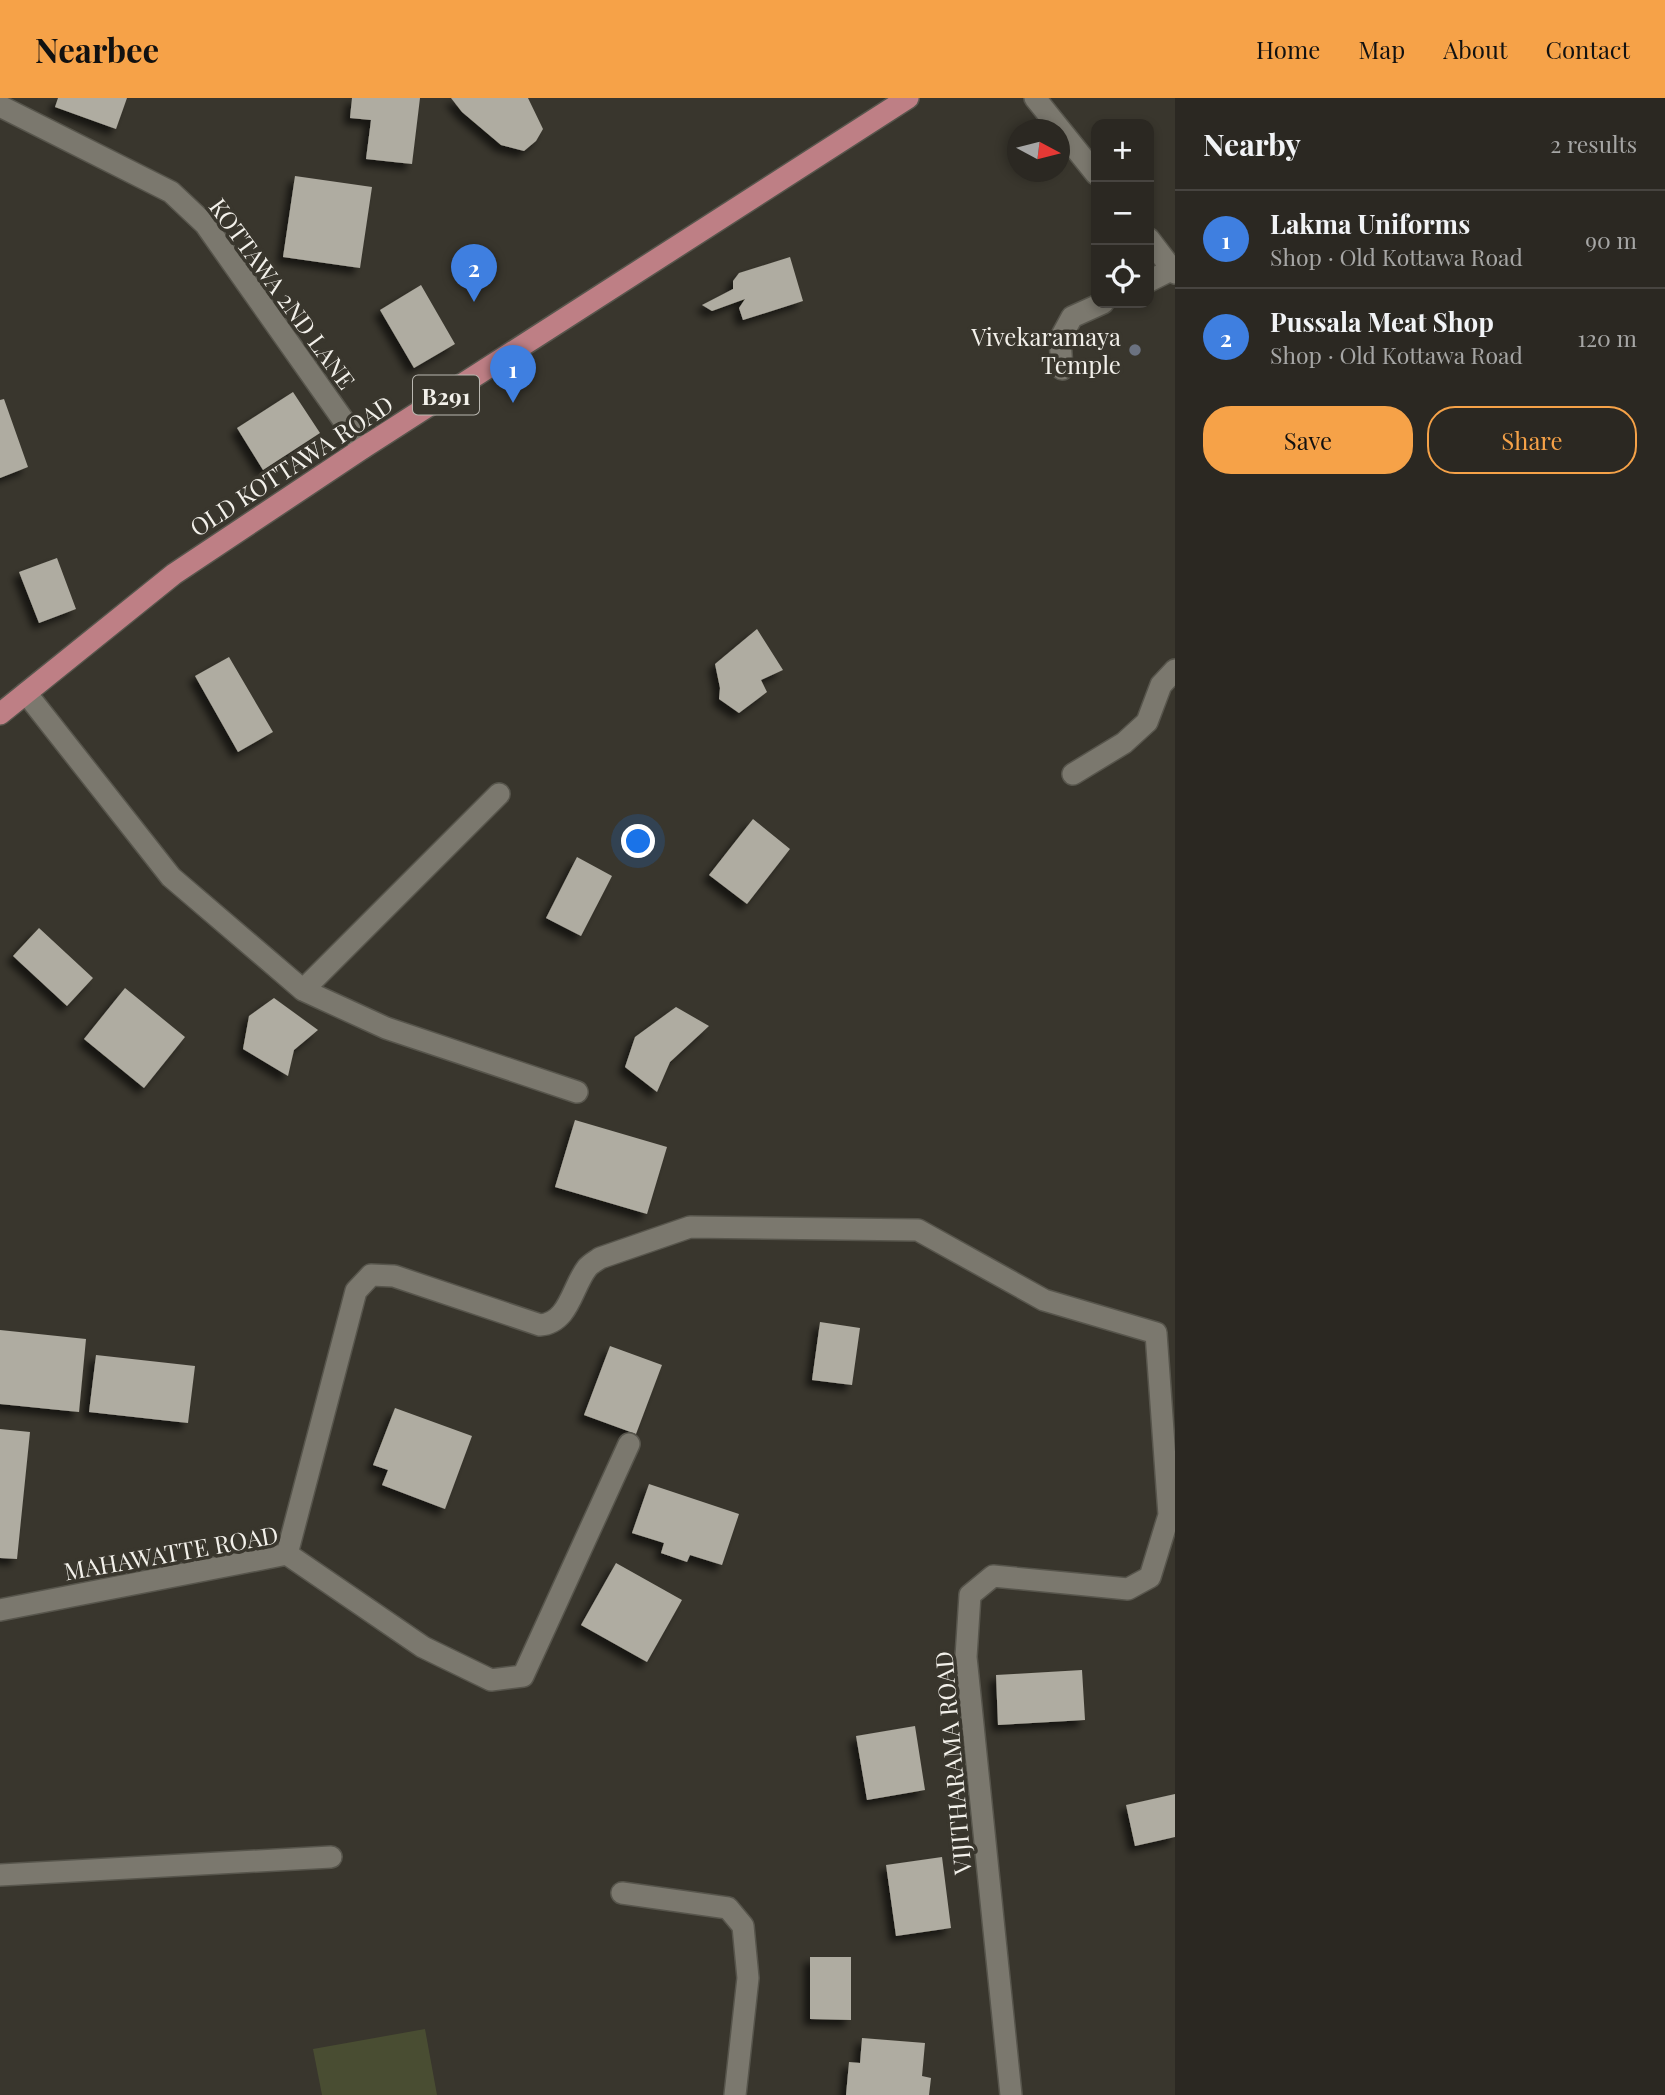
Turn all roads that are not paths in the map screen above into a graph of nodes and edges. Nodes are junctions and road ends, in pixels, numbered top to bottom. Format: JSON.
{"nodes":[{"id":1,"x":908,"y":98,"type":"edge"},
{"id":2,"x":1035,"y":98,"type":"edge"},
{"id":3,"x":0,"y":106,"type":"edge"},
{"id":4,"x":1091,"y":168,"type":"edge"},
{"id":5,"x":1154,"y":245,"type":"edge"},
{"id":6,"x":1174,"y":271,"type":"edge"},
{"id":7,"x":1154,"y":279,"type":"edge"},
{"id":8,"x":1092,"y":308,"type":"edge"},
{"id":9,"x":1062,"y":369,"type":"dead end"},
{"id":10,"x":363,"y":448,"type":"junction"},
{"id":11,"x":1175,"y":670,"type":"edge"},
{"id":12,"x":26,"y":693,"type":"junction"},
{"id":13,"x":0,"y":714,"type":"edge"},
{"id":14,"x":1073,"y":774,"type":"dead end"},
{"id":15,"x":499,"y":794,"type":"dead end"},
{"id":16,"x":303,"y":990,"type":"junction"},
{"id":17,"x":577,"y":1092,"type":"dead end"},
{"id":18,"x":1165,"y":1331,"type":"edge"},
{"id":19,"x":629,"y":1444,"type":"dead end"},
{"id":20,"x":287,"y":1554,"type":"junction"},
{"id":21,"x":0,"y":1610,"type":"edge"},
{"id":22,"x":331,"y":1857,"type":"dead end"},
{"id":23,"x":0,"y":1875,"type":"edge"},
{"id":24,"x":622,"y":1894,"type":"dead end"},
{"id":25,"x":735,"y":2095,"type":"edge"},
{"id":26,"x":1011,"y":2095,"type":"edge"}],
"edges":[{"from":1,"to":10,"type":"main road","name":"OLD KOTTAWA ROAD","number":"B291"},
{"from":2,"to":4,"type":"street"},
{"from":3,"to":10,"type":"street","name":"KOTTAWA 2ND LANE"},
{"from":5,"to":6,"type":"street"},
{"from":6,"to":7,"type":"street"},
{"from":8,"to":9,"type":"street"},
{"from":10,"to":12,"type":"main road","name":"OLD KOTTAWA ROAD","number":"B291"},
{"from":11,"to":14,"type":"street"},
{"from":12,"to":13,"type":"main road","name":"OLD KOTTAWA ROAD","number":"B291"},
{"from":12,"to":16,"type":"street"},
{"from":15,"to":16,"type":"street"},
{"from":16,"to":17,"type":"street"},
{"from":18,"to":20,"type":"street","name":"VIJITHARAMA ROAD"},
{"from":18,"to":26,"type":"street","name":"VIJITHARAMA ROAD"},
{"from":19,"to":20,"type":"street","name":"MAHAWATTE ROAD"},
{"from":20,"to":21,"type":"street","name":"MAHAWATTE ROAD"},
{"from":22,"to":23,"type":"street"},
{"from":24,"to":25,"type":"street"}]}
